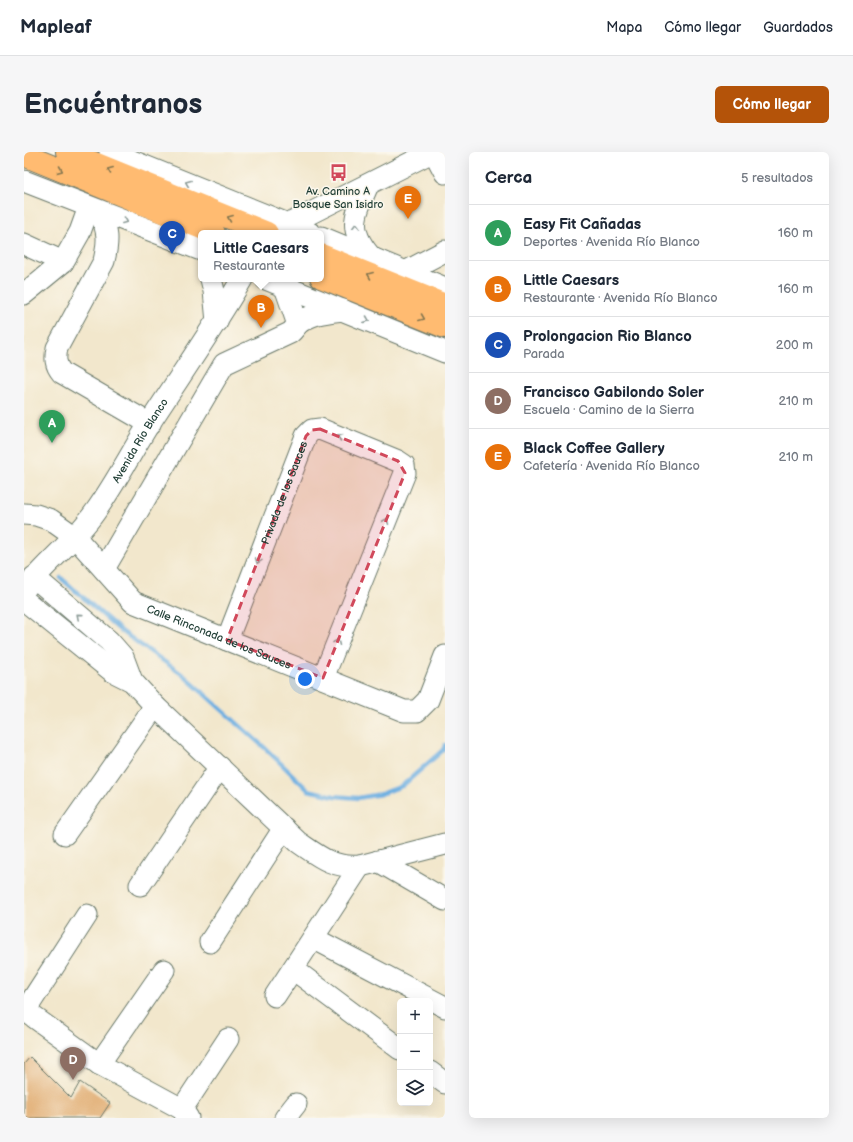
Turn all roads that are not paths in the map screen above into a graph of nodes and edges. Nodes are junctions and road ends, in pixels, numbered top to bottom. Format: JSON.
{"nodes":[{"id":1,"x":67,"y":152,"type":"edge"},
{"id":2,"x":110,"y":152,"type":"edge"},
{"id":3,"x":433,"y":152,"type":"edge"},
{"id":4,"x":24,"y":155,"type":"edge"},
{"id":5,"x":445,"y":174,"type":"edge"},
{"id":6,"x":24,"y":181,"type":"edge"},
{"id":7,"x":368,"y":185,"type":"junction"},
{"id":8,"x":89,"y":207,"type":"junction"},
{"id":9,"x":285,"y":229,"type":"edge"},
{"id":10,"x":207,"y":230,"type":"edge"},
{"id":11,"x":260,"y":230,"type":"edge"},
{"id":12,"x":324,"y":239,"type":"edge"},
{"id":13,"x":24,"y":244,"type":"edge"},
{"id":14,"x":445,"y":251,"type":"edge"},
{"id":15,"x":198,"y":252,"type":"edge"},
{"id":16,"x":324,"y":256,"type":"edge"},
{"id":17,"x":374,"y":259,"type":"junction"},
{"id":18,"x":54,"y":264,"type":"junction"},
{"id":19,"x":406,"y":272,"type":"junction"},
{"id":20,"x":324,"y":278,"type":"edge"},
{"id":21,"x":212,"y":282,"type":"edge"},
{"id":22,"x":240,"y":282,"type":"edge"},
{"id":23,"x":276,"y":283,"type":"edge"},
{"id":24,"x":445,"y":288,"type":"edge"},
{"id":25,"x":24,"y":294,"type":"edge"},
{"id":26,"x":445,"y":305,"type":"edge"},
{"id":27,"x":343,"y":310,"type":"junction"},
{"id":28,"x":217,"y":322,"type":"junction"},
{"id":29,"x":297,"y":325,"type":"junction"},
{"id":30,"x":445,"y":327,"type":"edge"},
{"id":31,"x":445,"y":352,"type":"edge"},
{"id":32,"x":150,"y":424,"type":"junction"},
{"id":33,"x":24,"y":514,"type":"edge"},
{"id":34,"x":75,"y":537,"type":"junction"},
{"id":35,"x":104,"y":569,"type":"junction"},
{"id":36,"x":29,"y":584,"type":"edge"},
{"id":37,"x":24,"y":600,"type":"edge"},
{"id":38,"x":227,"y":640,"type":"junction"},
{"id":39,"x":445,"y":656,"type":"edge"},
{"id":40,"x":323,"y":678,"type":"junction"},
{"id":41,"x":132,"y":681,"type":"junction"},
{"id":42,"x":155,"y":706,"type":"junction"},
{"id":43,"x":220,"y":767,"type":"junction"},
{"id":44,"x":284,"y":828,"type":"junction"},
{"id":45,"x":65,"y":834,"type":"dead end"},
{"id":46,"x":445,"y":844,"type":"edge"},
{"id":47,"x":369,"y":864,"type":"junction"},
{"id":48,"x":140,"y":884,"type":"dead end"},
{"id":49,"x":445,"y":900,"type":"edge"},
{"id":50,"x":88,"y":915,"type":"dead end"},
{"id":51,"x":313,"y":938,"type":"junction"},
{"id":52,"x":210,"y":942,"type":"dead end"},
{"id":53,"x":293,"y":969,"type":"junction"},
{"id":54,"x":164,"y":970,"type":"dead end"},
{"id":55,"x":275,"y":996,"type":"dead end"},
{"id":56,"x":445,"y":1007,"type":"edge"},
{"id":57,"x":25,"y":1010,"type":"edge"},
{"id":58,"x":228,"y":1039,"type":"dead end"},
{"id":59,"x":397,"y":1047,"type":"edge"},
{"id":60,"x":99,"y":1064,"type":"junction"},
{"id":61,"x":433,"y":1074,"type":"edge"},
{"id":62,"x":445,"y":1083,"type":"edge"},
{"id":63,"x":185,"y":1113,"type":"edge"}],
"edges":[{"from":11,"to":1,"type":"main road","one_way":true},
{"from":9,"to":2,"type":"street","one_way":true},
{"from":3,"to":5,"type":"street"},
{"from":3,"to":7,"type":"street"},
{"from":4,"to":10,"type":"main road","one_way":true},
{"from":6,"to":8,"type":"street"},
{"from":7,"to":9,"type":"street"},
{"from":17,"to":7,"type":"street","one_way":true},
{"from":8,"to":15,"type":"street","one_way":true},
{"from":8,"to":18,"type":"street"},
{"from":8,"to":32,"type":"street"},
{"from":12,"to":17,"type":"street"},
{"from":13,"to":18,"type":"street"},
{"from":14,"to":19,"type":"street"},
{"from":26,"to":16,"type":"main road","one_way":true},
{"from":17,"to":19,"type":"street"},
{"from":18,"to":25,"type":"street"},
{"from":19,"to":24,"type":"street"},
{"from":20,"to":30,"type":"main road","one_way":true},
{"from":21,"to":28,"type":"street"},
{"from":22,"to":28,"type":"street","name":"Avenida Río Blanco"},
{"from":23,"to":27,"type":"street"},
{"from":23,"to":29,"type":"street"},
{"from":27,"to":29,"type":"street"},
{"from":27,"to":31,"type":"street","one_way":true},
{"from":28,"to":32,"type":"street","name":"Avenida Río Blanco"},
{"from":29,"to":35,"type":"street"},
{"from":32,"to":34,"type":"street","name":"Avenida Río Blanco"},
{"from":33,"to":34,"type":"street","name":"Calle Rinconada de los Sauces"},
{"from":34,"to":35,"type":"street","name":"Calle Rinconada de los Sauces"},
{"from":34,"to":36,"type":"street","name":"Avenida Río Blanco"},
{"from":35,"to":38,"type":"street","name":"Calle Rinconada de los Sauces"},
{"from":41,"to":36,"type":"street","one_way":true},
{"from":37,"to":41,"type":"street"},
{"from":38,"to":40,"type":"street","name":"Calle Rinconada de los Sauces"},
{"from":40,"to":38,"type":"street","name":"Privada de los Sauces","one_way":true},
{"from":39,"to":40,"type":"street","name":"Calle Rinconada de los Sauces"},
{"from":41,"to":42,"type":"street"},
{"from":42,"to":43,"type":"street"},
{"from":42,"to":45,"type":"street"},
{"from":43,"to":44,"type":"street"},
{"from":43,"to":48,"type":"street"},
{"from":44,"to":47,"type":"street"},
{"from":44,"to":52,"type":"street"},
{"from":46,"to":47,"type":"street"},
{"from":47,"to":49,"type":"street"},
{"from":47,"to":51,"type":"street"},
{"from":50,"to":57,"type":"street"},
{"from":51,"to":53,"type":"street"},
{"from":51,"to":56,"type":"street"},
{"from":53,"to":55,"type":"street"},
{"from":53,"to":59,"type":"street"},
{"from":54,"to":60,"type":"street"},
{"from":57,"to":60,"type":"street"},
{"from":58,"to":63,"type":"street"},
{"from":60,"to":63,"type":"street"},
{"from":61,"to":62,"type":"street"}]}
